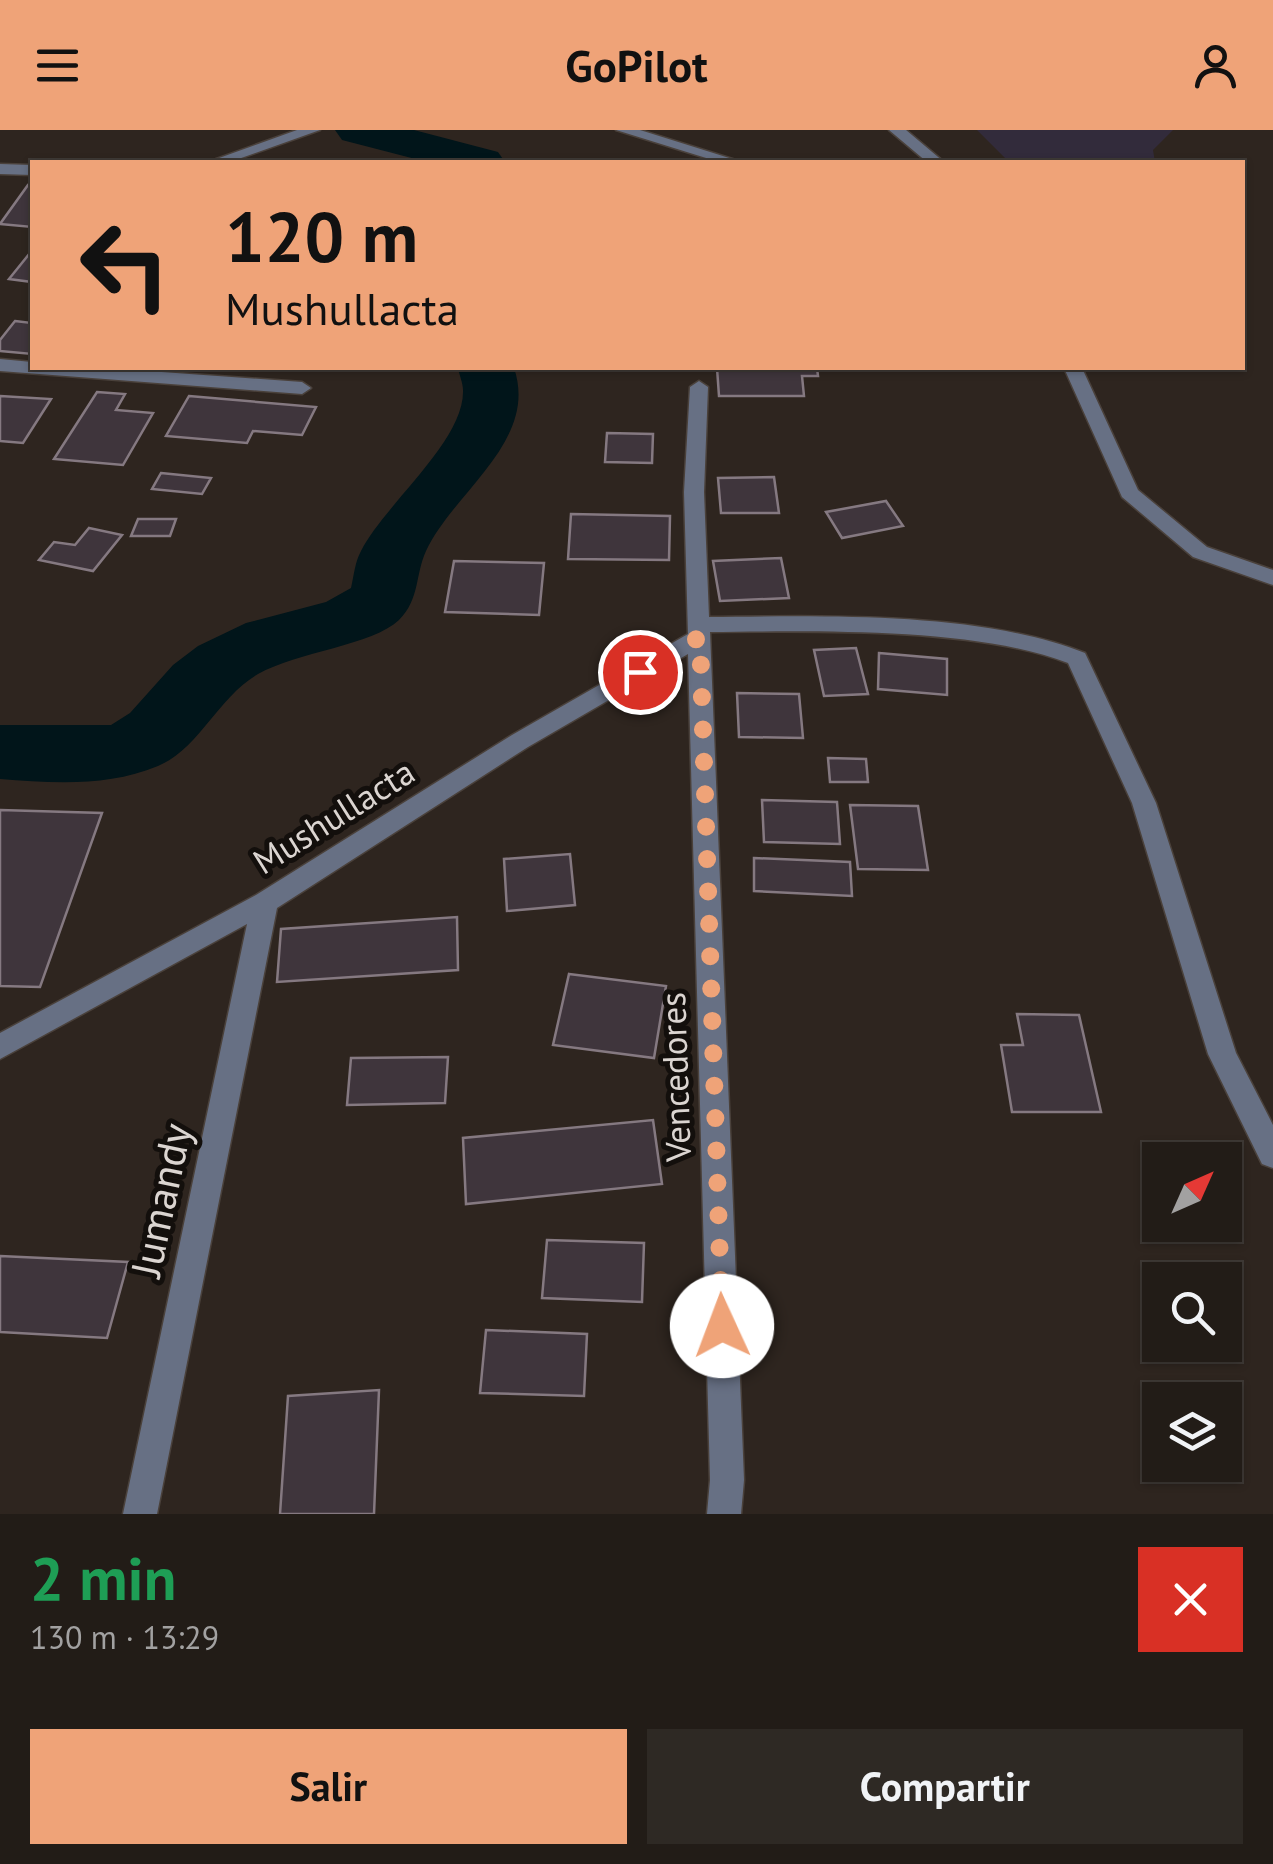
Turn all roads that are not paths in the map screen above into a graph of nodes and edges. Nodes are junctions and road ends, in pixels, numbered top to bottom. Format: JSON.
{"nodes":[{"id":1,"x":312,"y":130,"type":"edge"},
{"id":2,"x":624,"y":130,"type":"edge"},
{"id":3,"x":897,"y":130,"type":"edge"},
{"id":4,"x":222,"y":160,"type":"edge"},
{"id":5,"x":727,"y":160,"type":"edge"},
{"id":6,"x":934,"y":160,"type":"edge"},
{"id":7,"x":6,"y":170,"type":"edge"},
{"id":8,"x":0,"y":185,"type":"edge"},
{"id":9,"x":0,"y":365,"type":"edge"},
{"id":10,"x":30,"y":367,"type":"edge"},
{"id":11,"x":66,"y":370,"type":"edge"},
{"id":12,"x":1074,"y":370,"type":"edge"},
{"id":13,"x":699,"y":387,"type":"dead end"},
{"id":14,"x":302,"y":388,"type":"dead end"},
{"id":15,"x":1273,"y":578,"type":"edge"},
{"id":16,"x":699,"y":631,"type":"junction"},
{"id":17,"x":266,"y":902,"type":"junction"},
{"id":18,"x":0,"y":1047,"type":"edge"},
{"id":19,"x":1273,"y":1155,"type":"edge"},
{"id":20,"x":140,"y":1514,"type":"edge"},
{"id":21,"x":724,"y":1514,"type":"edge"}],
"edges":[{"from":1,"to":4,"type":"street"},
{"from":2,"to":5,"type":"street"},
{"from":3,"to":6,"type":"street"},
{"from":7,"to":8,"type":"street"},
{"from":9,"to":10,"type":"street"},
{"from":11,"to":14,"type":"street"},
{"from":12,"to":15,"type":"street"},
{"from":13,"to":16,"type":"street","name":"Vencedores"},
{"from":16,"to":17,"type":"street","name":"Mushullacta"},
{"from":16,"to":19,"type":"street"},
{"from":16,"to":21,"type":"street","name":"Vencedores"},
{"from":17,"to":18,"type":"street","name":"Mushullacta"},
{"from":17,"to":20,"type":"street","name":"Jumandy"}]}
